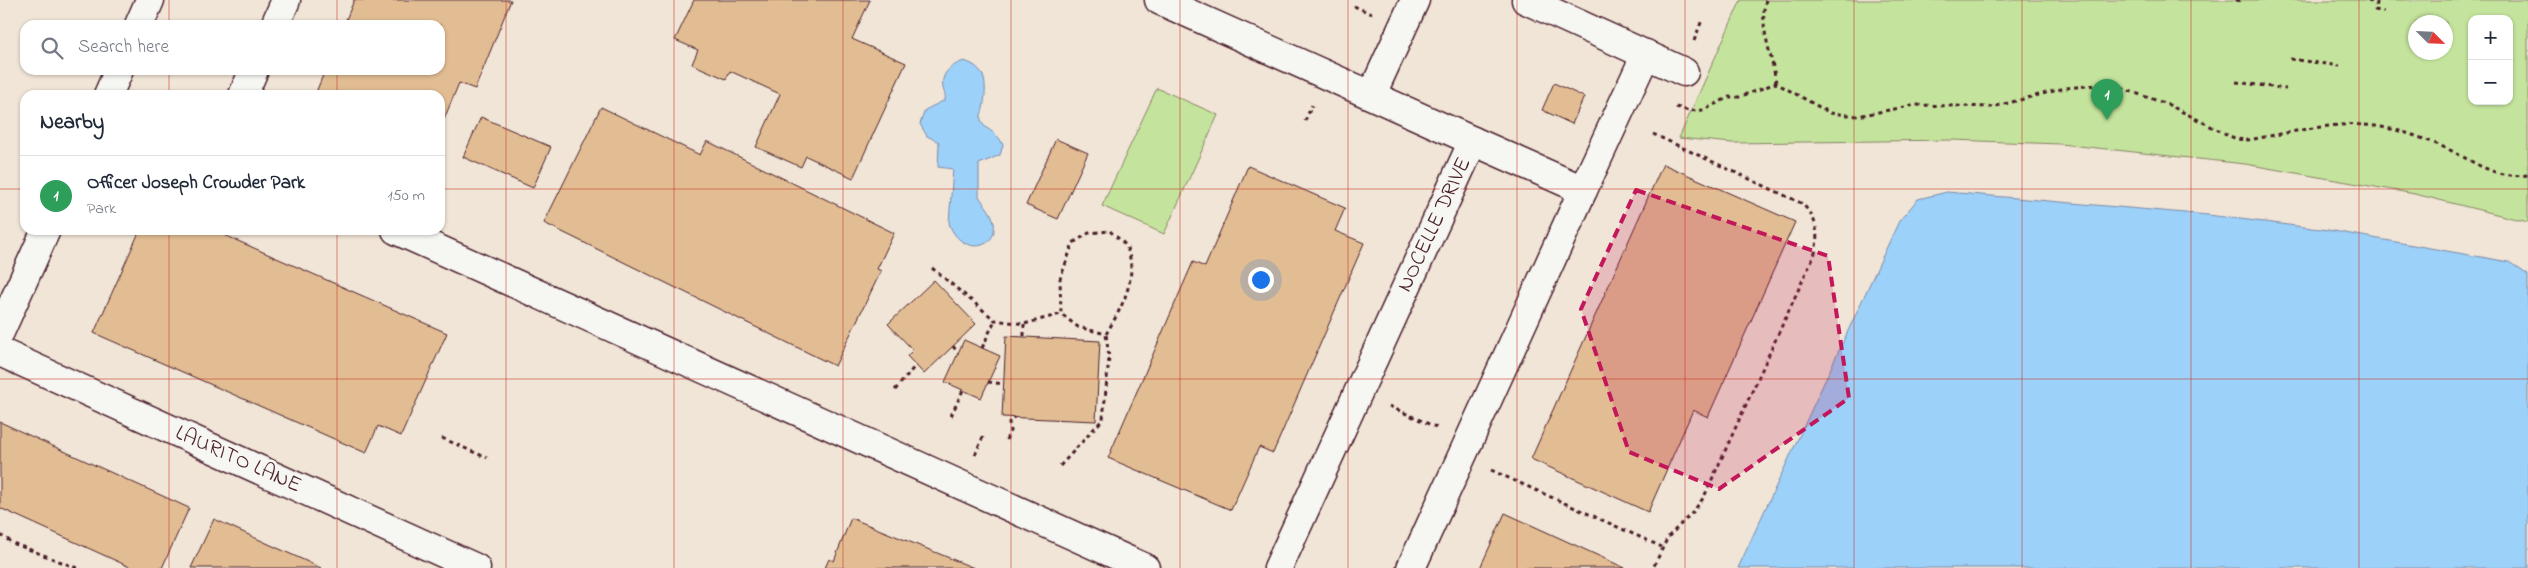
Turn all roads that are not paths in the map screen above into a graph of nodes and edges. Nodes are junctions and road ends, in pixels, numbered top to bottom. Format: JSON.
{"nodes":[{"id":1,"x":150,"y":0,"type":"edge"},
{"id":2,"x":286,"y":0,"type":"edge"},
{"id":3,"x":1159,"y":0,"type":"edge"},
{"id":4,"x":1415,"y":0,"type":"edge"},
{"id":5,"x":1526,"y":0,"type":"edge"},
{"id":6,"x":141,"y":20,"type":"edge"},
{"id":7,"x":277,"y":20,"type":"edge"},
{"id":8,"x":1646,"y":54,"type":"junction"},
{"id":9,"x":1687,"y":60,"type":"road end"},
{"id":10,"x":117,"y":75,"type":"edge"},
{"id":11,"x":252,"y":75,"type":"edge"},
{"id":12,"x":110,"y":90,"type":"edge"},
{"id":13,"x":245,"y":90,"type":"edge"},
{"id":14,"x":1372,"y":94,"type":"junction"},
{"id":15,"x":1473,"y":141,"type":"junction"},
{"id":16,"x":1583,"y":190,"type":"junction"},
{"id":17,"x":44,"y":235,"type":"edge"},
{"id":18,"x":407,"y":235,"type":"edge"},
{"id":19,"x":0,"y":332,"type":"edge"},
{"id":20,"x":0,"y":352,"type":"edge"},
{"id":21,"x":476,"y":568,"type":"edge"},
{"id":22,"x":1145,"y":568,"type":"edge"},
{"id":23,"x":1278,"y":568,"type":"edge"},
{"id":24,"x":1411,"y":568,"type":"edge"}],
"edges":[{"from":1,"to":6,"type":"lane"},
{"from":2,"to":7,"type":"lane"},
{"from":3,"to":14,"type":"lane","name":"NOCELLE DRIVE"},
{"from":4,"to":14,"type":"lane"},
{"from":5,"to":8,"type":"lane"},
{"from":8,"to":9,"type":"lane"},
{"from":8,"to":16,"type":"lane"},
{"from":10,"to":12,"type":"lane"},
{"from":11,"to":13,"type":"lane"},
{"from":14,"to":15,"type":"lane","name":"NOCELLE DRIVE"},
{"from":15,"to":16,"type":"lane"},
{"from":15,"to":23,"type":"lane","name":"NOCELLE DRIVE"},
{"from":16,"to":24,"type":"lane"},
{"from":17,"to":19,"type":"lane"},
{"from":18,"to":22,"type":"lane"},
{"from":20,"to":21,"type":"lane","name":"LAURITO LANE"}]}
